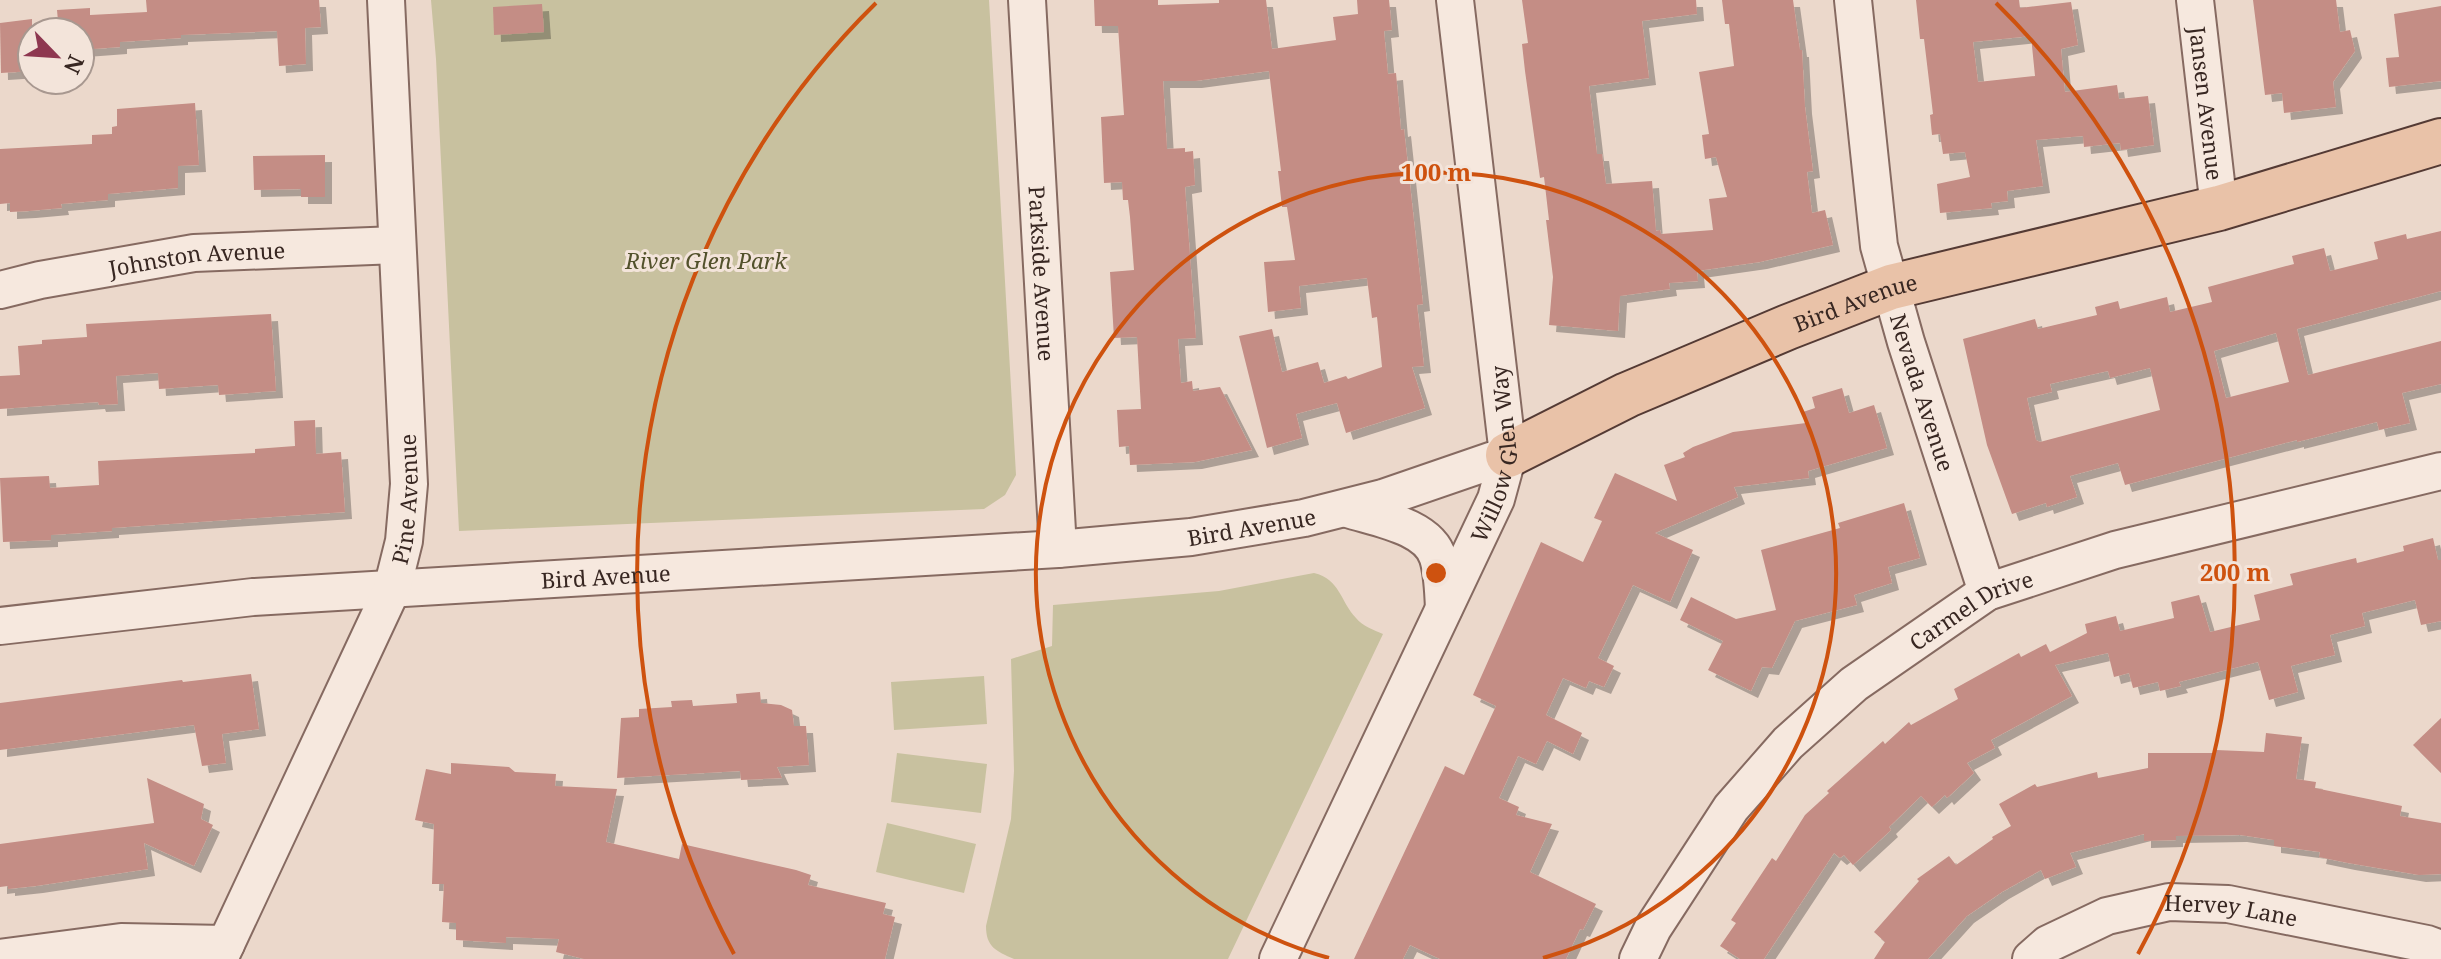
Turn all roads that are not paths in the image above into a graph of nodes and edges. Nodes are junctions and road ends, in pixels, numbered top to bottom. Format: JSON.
{"nodes":[{"id":1,"x":386,"y":0,"type":"edge"},
{"id":2,"x":1027,"y":0,"type":"edge"},
{"id":3,"x":1455,"y":0,"type":"edge"},
{"id":4,"x":1853,"y":0,"type":"edge"},
{"id":5,"x":2195,"y":0,"type":"edge"},
{"id":6,"x":2441,"y":141,"type":"edge"},
{"id":7,"x":2219,"y":208,"type":"junction"},
{"id":8,"x":397,"y":245,"type":"junction"},
{"id":9,"x":1891,"y":287,"type":"junction"},
{"id":10,"x":0,"y":290,"type":"edge"},
{"id":11,"x":1508,"y":455,"type":"junction"},
{"id":12,"x":2441,"y":471,"type":"edge"},
{"id":13,"x":1348,"y":509,"type":"junction"},
{"id":14,"x":1058,"y":549,"type":"junction"},
{"id":15,"x":392,"y":589,"type":"junction"},
{"id":16,"x":1987,"y":592,"type":"junction"},
{"id":17,"x":1444,"y":608,"type":"junction"},
{"id":18,"x":0,"y":626,"type":"edge"},
{"id":19,"x":2441,"y":949,"type":"edge"},
{"id":20,"x":223,"y":952,"type":"edge"},
{"id":21,"x":0,"y":958,"type":"edge"},
{"id":22,"x":1278,"y":959,"type":"edge"},
{"id":23,"x":1638,"y":959,"type":"edge"},
{"id":24,"x":2031,"y":959,"type":"edge"}],
"edges":[{"from":1,"to":8,"type":"street","name":"Pine Avenue"},
{"from":2,"to":14,"type":"street","name":"Parkside Avenue"},
{"from":3,"to":11,"type":"street","name":"Willow Glen Way"},
{"from":4,"to":9,"type":"street","name":"Nevada Avenue"},
{"from":5,"to":7,"type":"street","name":"Jansen Avenue"},
{"from":6,"to":7,"type":"main road","name":"Bird Avenue"},
{"from":7,"to":9,"type":"main road","name":"Bird Avenue"},
{"from":8,"to":10,"type":"street","name":"Johnston Avenue"},
{"from":8,"to":15,"type":"street","name":"Pine Avenue"},
{"from":9,"to":11,"type":"main road","name":"Bird Avenue"},
{"from":9,"to":16,"type":"street","name":"Nevada Avenue"},
{"from":11,"to":13,"type":"street","name":"Bird Avenue"},
{"from":11,"to":17,"type":"street","name":"Willow Glen Way"},
{"from":12,"to":16,"type":"street","name":"Carmel Drive"},
{"from":13,"to":14,"type":"street","name":"Bird Avenue"},
{"from":13,"to":17,"type":"street"},
{"from":14,"to":15,"type":"street","name":"Bird Avenue"},
{"from":15,"to":18,"type":"street","name":"Bird Avenue"},
{"from":15,"to":20,"type":"street","name":"Pine Avenue"},
{"from":16,"to":23,"type":"street","name":"Carmel Drive"},
{"from":17,"to":22,"type":"street","name":"Willow Glen Way"},
{"from":19,"to":24,"type":"street","name":"Hervey Lane"},
{"from":20,"to":21,"type":"street"}]}
